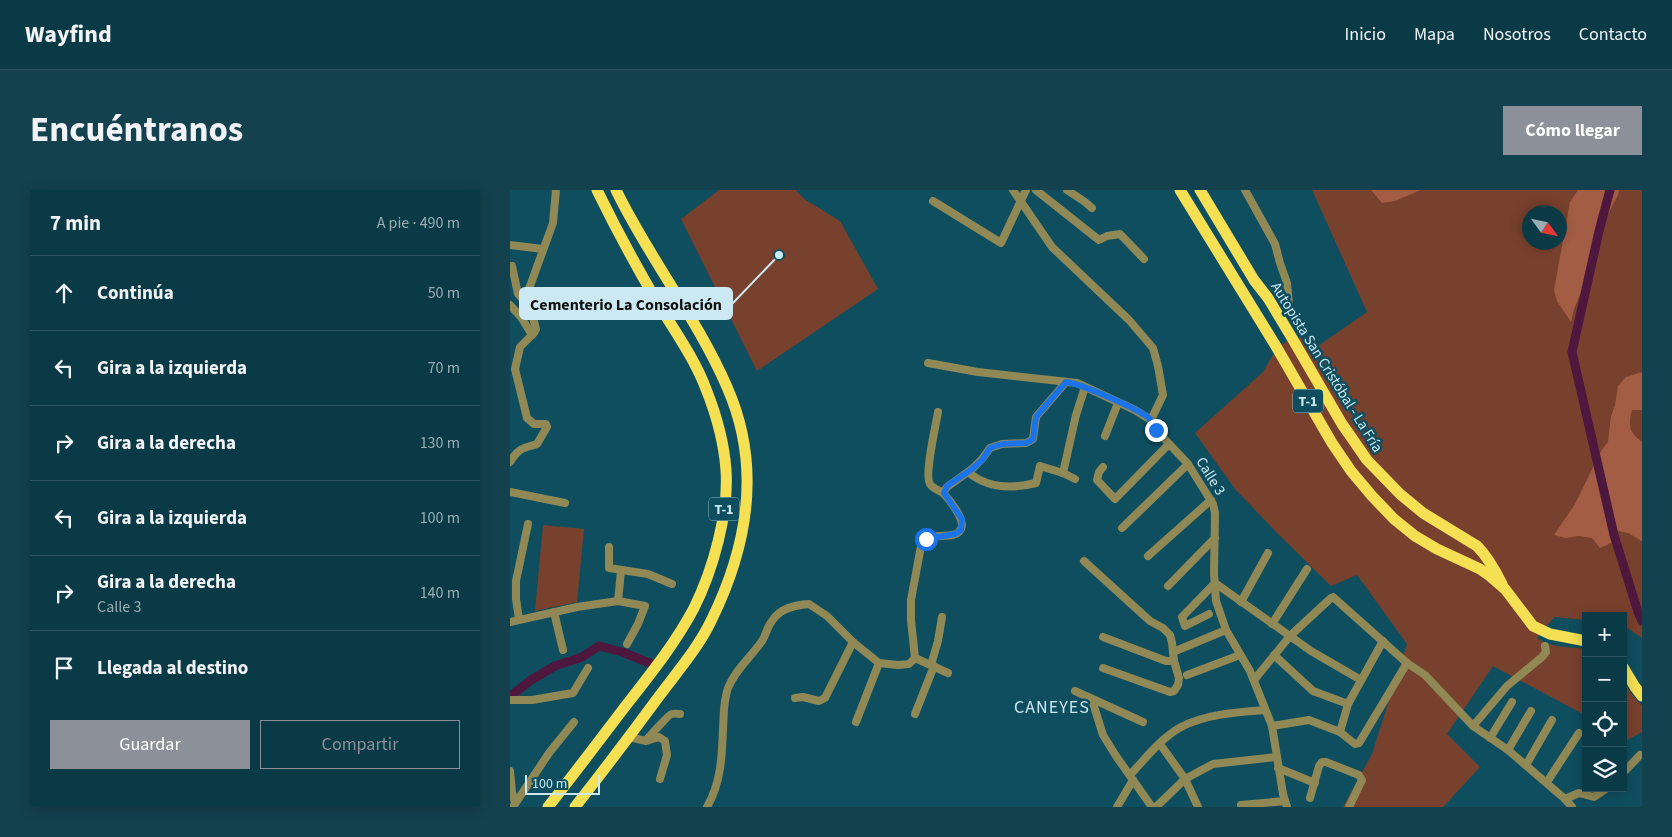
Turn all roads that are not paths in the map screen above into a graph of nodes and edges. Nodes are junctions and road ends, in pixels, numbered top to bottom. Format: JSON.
{"nodes":[{"id":1,"x":556,"y":190,"type":"edge"},
{"id":2,"x":597,"y":190,"type":"edge"},
{"id":3,"x":616,"y":190,"type":"edge"},
{"id":4,"x":1013,"y":190,"type":"edge"},
{"id":5,"x":1026,"y":190,"type":"edge"},
{"id":6,"x":1036,"y":190,"type":"edge"},
{"id":7,"x":1067,"y":190,"type":"edge"},
{"id":8,"x":1180,"y":190,"type":"edge"},
{"id":9,"x":1200,"y":190,"type":"edge"},
{"id":10,"x":1245,"y":190,"type":"edge"},
{"id":11,"x":933,"y":201,"type":"dead end"},
{"id":12,"x":1020,"y":201,"type":"junction"},
{"id":13,"x":1092,"y":208,"type":"dead end"},
{"id":14,"x":510,"y":245,"type":"edge"},
{"id":15,"x":543,"y":249,"type":"junction"},
{"id":16,"x":1144,"y":260,"type":"dead end"},
{"id":17,"x":512,"y":266,"type":"dead end"},
{"id":18,"x":526,"y":302,"type":"junction"},
{"id":19,"x":1289,"y":304,"type":"dead end"},
{"id":20,"x":510,"y":305,"type":"edge"},
{"id":21,"x":532,"y":335,"type":"junction"},
{"id":22,"x":928,"y":363,"type":"dead end"},
{"id":23,"x":1066,"y":382,"type":"junction"},
{"id":24,"x":1085,"y":387,"type":"junction"},
{"id":25,"x":1118,"y":402,"type":"junction"},
{"id":26,"x":938,"y":412,"type":"dead end"},
{"id":27,"x":1151,"y":420,"type":"junction"},
{"id":28,"x":1106,"y":436,"type":"dead end"},
{"id":29,"x":1169,"y":444,"type":"junction"},
{"id":30,"x":510,"y":462,"type":"edge"},
{"id":31,"x":1188,"y":464,"type":"junction"},
{"id":32,"x":1103,"y":467,"type":"dead end"},
{"id":33,"x":968,"y":472,"type":"junction"},
{"id":34,"x":1063,"y":472,"type":"junction"},
{"id":35,"x":1075,"y":479,"type":"dead end"},
{"id":36,"x":510,"y":492,"type":"edge"},
{"id":37,"x":944,"y":493,"type":"junction"},
{"id":38,"x":1211,"y":500,"type":"junction"},
{"id":39,"x":565,"y":503,"type":"dead end"},
{"id":40,"x":528,"y":524,"type":"dead end"},
{"id":41,"x":1122,"y":528,"type":"dead end"},
{"id":42,"x":1215,"y":538,"type":"junction"},
{"id":43,"x":609,"y":547,"type":"dead end"},
{"id":44,"x":1268,"y":553,"type":"dead end"},
{"id":45,"x":1148,"y":556,"type":"dead end"},
{"id":46,"x":1084,"y":561,"type":"dead end"},
{"id":47,"x":1307,"y":569,"type":"dead end"},
{"id":48,"x":621,"y":571,"type":"junction"},
{"id":49,"x":1215,"y":583,"type":"junction"},
{"id":50,"x":672,"y":584,"type":"dead end"},
{"id":51,"x":1168,"y":586,"type":"dead end"},
{"id":52,"x":1504,"y":589,"type":"junction"},
{"id":53,"x":618,"y":601,"type":"junction"},
{"id":54,"x":1241,"y":602,"type":"junction"},
{"id":55,"x":554,"y":612,"type":"junction"},
{"id":56,"x":1210,"y":614,"type":"dead end"},
{"id":57,"x":942,"y":617,"type":"dead end"},
{"id":58,"x":519,"y":619,"type":"junction"},
{"id":59,"x":510,"y":622,"type":"edge"},
{"id":60,"x":1272,"y":624,"type":"junction"},
{"id":61,"x":1226,"y":630,"type":"junction"},
{"id":62,"x":1290,"y":636,"type":"junction"},
{"id":63,"x":1103,"y":637,"type":"dead end"},
{"id":64,"x":1582,"y":640,"type":"edge"},
{"id":65,"x":1383,"y":641,"type":"junction"},
{"id":66,"x":853,"y":642,"type":"junction"},
{"id":67,"x":626,"y":644,"type":"dead end"},
{"id":68,"x":1545,"y":646,"type":"dead end"},
{"id":69,"x":563,"y":650,"type":"dead end"},
{"id":70,"x":1240,"y":655,"type":"junction"},
{"id":71,"x":1274,"y":655,"type":"junction"},
{"id":72,"x":1174,"y":656,"type":"junction"},
{"id":73,"x":915,"y":658,"type":"junction"},
{"id":74,"x":879,"y":663,"type":"junction"},
{"id":75,"x":1407,"y":663,"type":"junction"},
{"id":76,"x":932,"y":666,"type":"junction"},
{"id":77,"x":588,"y":668,"type":"dead end"},
{"id":78,"x":1103,"y":668,"type":"dead end"},
{"id":79,"x":948,"y":672,"type":"dead end"},
{"id":80,"x":1627,"y":674,"type":"edge"},
{"id":81,"x":1187,"y":675,"type":"dead end"},
{"id":82,"x":1254,"y":680,"type":"junction"},
{"id":83,"x":1361,"y":680,"type":"junction"},
{"id":84,"x":1075,"y":691,"type":"dead end"},
{"id":85,"x":1642,"y":696,"type":"edge"},
{"id":86,"x":795,"y":698,"type":"dead end"},
{"id":87,"x":510,"y":700,"type":"edge"},
{"id":88,"x":1092,"y":700,"type":"junction"},
{"id":89,"x":1512,"y":702,"type":"dead end"},
{"id":90,"x":1348,"y":704,"type":"junction"},
{"id":91,"x":1265,"y":710,"type":"junction"},
{"id":92,"x":1531,"y":711,"type":"dead end"},
{"id":93,"x":680,"y":714,"type":"dead end"},
{"id":94,"x":915,"y":714,"type":"dead end"},
{"id":95,"x":1552,"y":720,"type":"dead end"},
{"id":96,"x":574,"y":722,"type":"dead end"},
{"id":97,"x":856,"y":722,"type":"dead end"},
{"id":98,"x":1143,"y":722,"type":"dead end"},
{"id":99,"x":1272,"y":726,"type":"junction"},
{"id":100,"x":1473,"y":726,"type":"junction"},
{"id":101,"x":1340,"y":732,"type":"junction"},
{"id":102,"x":1579,"y":733,"type":"dead end"},
{"id":103,"x":629,"y":737,"type":"junction"},
{"id":104,"x":1490,"y":738,"type":"junction"},
{"id":105,"x":646,"y":741,"type":"junction"},
{"id":106,"x":1160,"y":744,"type":"junction"},
{"id":107,"x":1508,"y":750,"type":"junction"},
{"id":108,"x":1640,"y":755,"type":"dead end"},
{"id":109,"x":1276,"y":757,"type":"junction"},
{"id":110,"x":1526,"y":766,"type":"junction"},
{"id":111,"x":1278,"y":768,"type":"junction"},
{"id":112,"x":1627,"y":769,"type":"edge"},
{"id":113,"x":510,"y":770,"type":"edge"},
{"id":114,"x":1131,"y":778,"type":"junction"},
{"id":115,"x":660,"y":779,"type":"dead end"},
{"id":116,"x":1184,"y":779,"type":"junction"},
{"id":117,"x":1547,"y":782,"type":"junction"},
{"id":118,"x":1315,"y":783,"type":"junction"},
{"id":119,"x":510,"y":784,"type":"edge"},
{"id":120,"x":1601,"y":792,"type":"edge"},
{"id":121,"x":1310,"y":798,"type":"dead end"},
{"id":122,"x":1566,"y":799,"type":"junction"},
{"id":123,"x":1286,"y":804,"type":"edge"},
{"id":124,"x":514,"y":805,"type":"edge"},
{"id":125,"x":1241,"y":805,"type":"dead end"},
{"id":126,"x":524,"y":807,"type":"edge"},
{"id":127,"x":548,"y":807,"type":"edge"},
{"id":128,"x":576,"y":807,"type":"edge"},
{"id":129,"x":707,"y":807,"type":"edge"},
{"id":130,"x":1116,"y":807,"type":"edge"},
{"id":131,"x":1152,"y":807,"type":"edge"},
{"id":132,"x":1156,"y":807,"type":"edge"},
{"id":133,"x":1198,"y":807,"type":"edge"},
{"id":134,"x":1349,"y":807,"type":"edge"},
{"id":135,"x":1572,"y":807,"type":"edge"}],
"edges":[{"from":1,"to":15,"type":"street"},
{"from":2,"to":127,"type":"highway","number":"T-1"},
{"from":3,"to":103,"type":"highway","number":"T-1"},
{"from":4,"to":12,"type":"street"},
{"from":5,"to":12,"type":"street"},
{"from":6,"to":16,"type":"street"},
{"from":7,"to":13,"type":"street"},
{"from":8,"to":52,"type":"highway","number":"T-1"},
{"from":9,"to":52,"type":"highway","name":"Autopista San Cristóbal - La Fría","number":"T-1"},
{"from":10,"to":19,"type":"street"},
{"from":11,"to":12,"type":"street"},
{"from":12,"to":27,"type":"street"},
{"from":14,"to":15,"type":"street"},
{"from":15,"to":18,"type":"street"},
{"from":17,"to":18,"type":"street"},
{"from":18,"to":21,"type":"street"},
{"from":20,"to":21,"type":"street"},
{"from":21,"to":30,"type":"street"},
{"from":22,"to":23,"type":"street","name":"Calle 3"},
{"from":23,"to":24,"type":"street","name":"Calle 3"},
{"from":23,"to":33,"type":"street"},
{"from":24,"to":25,"type":"street","name":"Calle 3"},
{"from":24,"to":34,"type":"street"},
{"from":25,"to":27,"type":"street","name":"Calle 3"},
{"from":25,"to":28,"type":"street"},
{"from":26,"to":37,"type":"street"},
{"from":27,"to":29,"type":"street","name":"Calle 3"},
{"from":29,"to":31,"type":"street","name":"Calle 3"},
{"from":29,"to":32,"type":"street"},
{"from":31,"to":38,"type":"street","name":"Calle 3"},
{"from":31,"to":41,"type":"street"},
{"from":33,"to":34,"type":"street"},
{"from":33,"to":37,"type":"street"},
{"from":34,"to":35,"type":"street"},
{"from":36,"to":39,"type":"street"},
{"from":37,"to":73,"type":"street"},
{"from":38,"to":42,"type":"street","name":"Calle 3"},
{"from":38,"to":45,"type":"street"},
{"from":40,"to":58,"type":"street"},
{"from":42,"to":49,"type":"street","name":"Calle 3"},
{"from":42,"to":51,"type":"street"},
{"from":43,"to":48,"type":"street"},
{"from":44,"to":54,"type":"street"},
{"from":46,"to":72,"type":"street"},
{"from":47,"to":60,"type":"street"},
{"from":48,"to":50,"type":"street"},
{"from":48,"to":53,"type":"street"},
{"from":49,"to":54,"type":"street"},
{"from":49,"to":56,"type":"street"},
{"from":49,"to":61,"type":"street","name":"Calle 3"},
{"from":52,"to":64,"type":"highway","number":"T-1"},
{"from":53,"to":55,"type":"street"},
{"from":53,"to":67,"type":"street"},
{"from":54,"to":60,"type":"street"},
{"from":55,"to":58,"type":"street"},
{"from":55,"to":69,"type":"street"},
{"from":57,"to":76,"type":"street"},
{"from":58,"to":59,"type":"street"},
{"from":60,"to":62,"type":"street"},
{"from":61,"to":70,"type":"street","name":"Calle 3"},
{"from":61,"to":72,"type":"street"},
{"from":62,"to":65,"type":"street"},
{"from":62,"to":71,"type":"street"},
{"from":62,"to":83,"type":"street"},
{"from":63,"to":72,"type":"street"},
{"from":65,"to":75,"type":"street"},
{"from":65,"to":83,"type":"street"},
{"from":66,"to":74,"type":"street"},
{"from":66,"to":86,"type":"street"},
{"from":66,"to":129,"type":"street"},
{"from":68,"to":100,"type":"street"},
{"from":70,"to":81,"type":"street"},
{"from":70,"to":82,"type":"street","name":"Calle 3"},
{"from":71,"to":82,"type":"street"},
{"from":71,"to":90,"type":"street"},
{"from":72,"to":78,"type":"street"},
{"from":73,"to":74,"type":"street"},
{"from":73,"to":76,"type":"street"},
{"from":74,"to":97,"type":"street"},
{"from":75,"to":100,"type":"street"},
{"from":75,"to":101,"type":"street"},
{"from":76,"to":79,"type":"street"},
{"from":76,"to":94,"type":"street"},
{"from":77,"to":87,"type":"street"},
{"from":80,"to":85,"type":"highway"},
{"from":82,"to":91,"type":"street","name":"Calle 3"},
{"from":83,"to":90,"type":"street"},
{"from":84,"to":88,"type":"street"},
{"from":88,"to":98,"type":"street"},
{"from":88,"to":114,"type":"street"},
{"from":89,"to":104,"type":"street"},
{"from":90,"to":101,"type":"street"},
{"from":91,"to":99,"type":"street","name":"Calle 3"},
{"from":91,"to":106,"type":"street"},
{"from":92,"to":107,"type":"street"},
{"from":93,"to":105,"type":"street"},
{"from":95,"to":110,"type":"street"},
{"from":96,"to":124,"type":"street"},
{"from":99,"to":101,"type":"street"},
{"from":99,"to":109,"type":"street","name":"Calle 3"},
{"from":100,"to":104,"type":"street"},
{"from":102,"to":117,"type":"street"},
{"from":103,"to":105,"type":"street"},
{"from":103,"to":128,"type":"highway","number":"T-1"},
{"from":104,"to":107,"type":"street"},
{"from":105,"to":115,"type":"street"},
{"from":106,"to":114,"type":"street"},
{"from":106,"to":116,"type":"street"},
{"from":107,"to":110,"type":"street"},
{"from":108,"to":112,"type":"street"},
{"from":109,"to":111,"type":"street","name":"Calle 3"},
{"from":109,"to":116,"type":"street"},
{"from":110,"to":117,"type":"street"},
{"from":111,"to":118,"type":"street"},
{"from":111,"to":123,"type":"street","name":"Calle 3"},
{"from":113,"to":119,"type":"street"},
{"from":114,"to":130,"type":"street"},
{"from":114,"to":131,"type":"street"},
{"from":116,"to":132,"type":"street"},
{"from":116,"to":133,"type":"street"},
{"from":117,"to":122,"type":"street"},
{"from":118,"to":121,"type":"street"},
{"from":118,"to":134,"type":"street"},
{"from":119,"to":124,"type":"street"},
{"from":120,"to":122,"type":"street"},
{"from":122,"to":135,"type":"street"},
{"from":123,"to":125,"type":"street"},
{"from":124,"to":126,"type":"street"}]}
